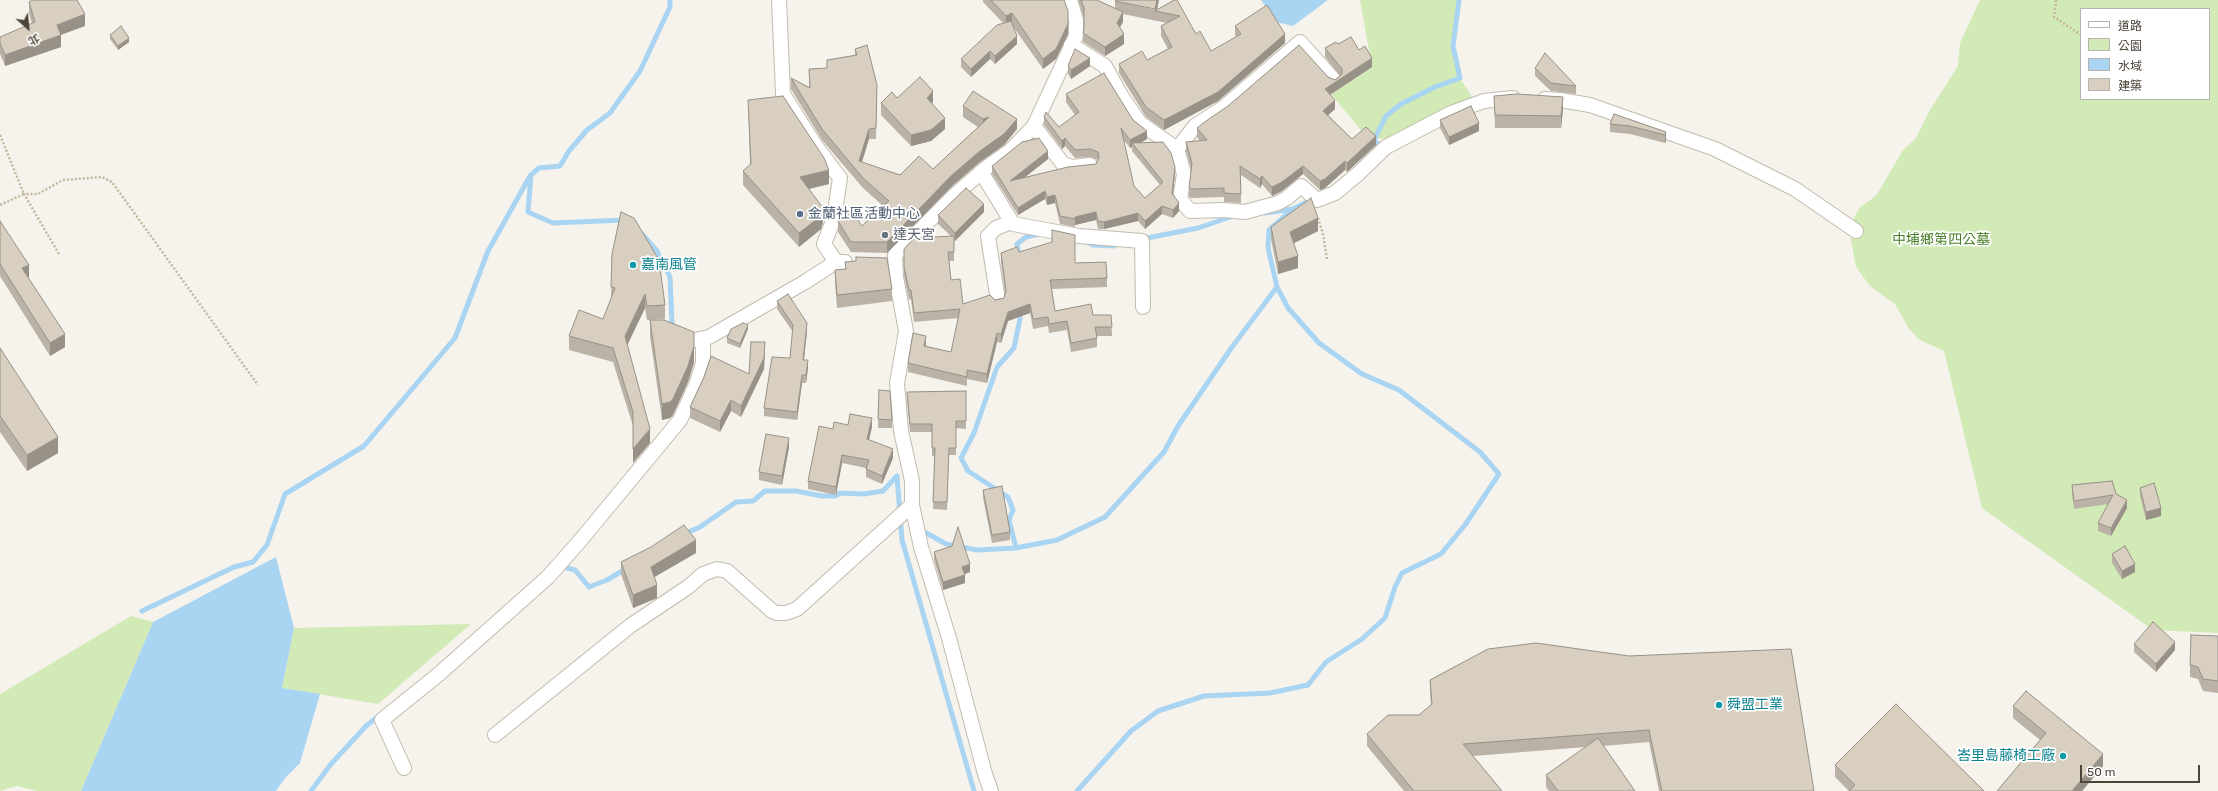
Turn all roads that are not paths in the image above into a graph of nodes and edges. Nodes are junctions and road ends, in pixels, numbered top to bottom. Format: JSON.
{"nodes":[{"id":1,"x":779,"y":0,"type":"edge"},
{"id":2,"x":1070,"y":0,"type":"edge"},
{"id":3,"x":1071,"y":45,"type":"junction"},
{"id":4,"x":1334,"y":80,"type":"edge"},
{"id":5,"x":1034,"y":126,"type":"junction"},
{"id":6,"x":1177,"y":149,"type":"junction"},
{"id":7,"x":1091,"y":165,"type":"edge"},
{"id":8,"x":981,"y":172,"type":"junction"},
{"id":9,"x":1011,"y":222,"type":"junction"},
{"id":10,"x":1856,"y":231,"type":"dead end"},
{"id":11,"x":862,"y":260,"type":"edge"},
{"id":12,"x":880,"y":261,"type":"edge"},
{"id":13,"x":836,"y":262,"type":"junction"},
{"id":14,"x":896,"y":262,"type":"junction"},
{"id":15,"x":998,"y":300,"type":"edge"},
{"id":16,"x":1143,"y":307,"type":"dead end"},
{"id":17,"x":680,"y":332,"type":"edge"},
{"id":18,"x":703,"y":340,"type":"junction"},
{"id":19,"x":912,"y":505,"type":"junction"},
{"id":20,"x":495,"y":735,"type":"dead end"},
{"id":21,"x":404,"y":768,"type":"dead end"},
{"id":22,"x":992,"y":791,"type":"edge"}],
"edges":[{"from":1,"to":13,"type":"street"},
{"from":2,"to":3,"type":"street"},
{"from":3,"to":5,"type":"street"},
{"from":3,"to":6,"type":"street"},
{"from":4,"to":6,"type":"street"},
{"from":5,"to":7,"type":"street"},
{"from":5,"to":8,"type":"street"},
{"from":6,"to":10,"type":"street"},
{"from":8,"to":9,"type":"street"},
{"from":8,"to":14,"type":"street"},
{"from":9,"to":15,"type":"street"},
{"from":9,"to":16,"type":"street"},
{"from":11,"to":13,"type":"street"},
{"from":12,"to":14,"type":"street"},
{"from":13,"to":18,"type":"street"},
{"from":14,"to":19,"type":"street"},
{"from":17,"to":18,"type":"street"},
{"from":18,"to":21,"type":"street"},
{"from":19,"to":20,"type":"street"},
{"from":19,"to":22,"type":"street"}]}
